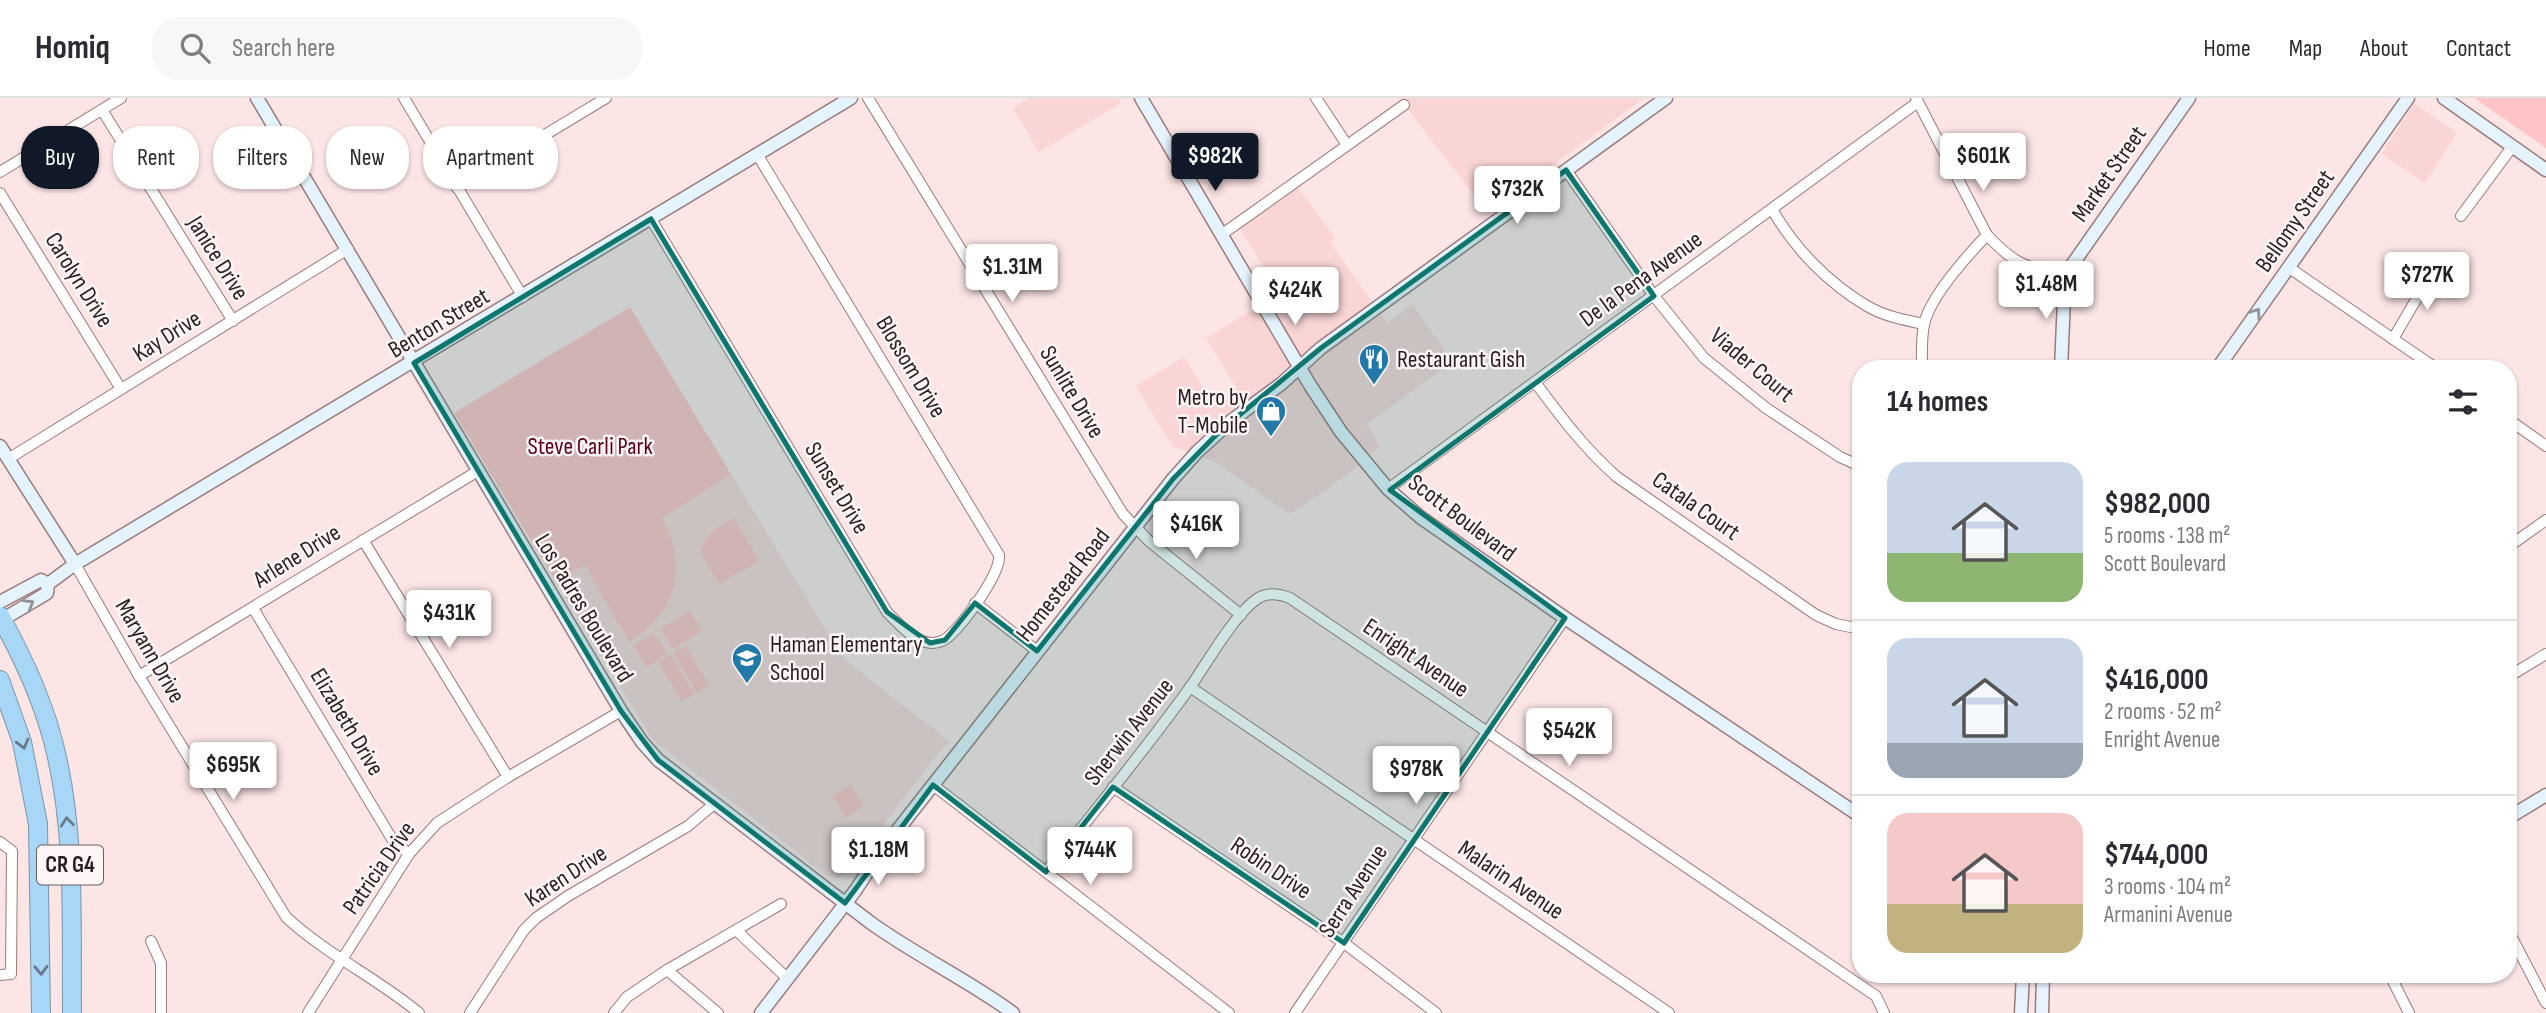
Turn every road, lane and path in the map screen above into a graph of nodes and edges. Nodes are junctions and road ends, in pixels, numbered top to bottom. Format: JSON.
{"nodes":[{"id":1,"x":121,"y":98,"type":"edge"},
{"id":2,"x":257,"y":98,"type":"edge"},
{"id":3,"x":404,"y":98,"type":"edge"},
{"id":4,"x":606,"y":98,"type":"edge"},
{"id":5,"x":851,"y":98,"type":"edge"},
{"id":6,"x":868,"y":98,"type":"edge"},
{"id":7,"x":1140,"y":98,"type":"edge"},
{"id":8,"x":1315,"y":98,"type":"edge"},
{"id":9,"x":1666,"y":98,"type":"edge"},
{"id":10,"x":2189,"y":98,"type":"edge"},
{"id":11,"x":2409,"y":98,"type":"edge"},
{"id":12,"x":2444,"y":98,"type":"edge"},
{"id":13,"x":1917,"y":100,"type":"edge"},
{"id":14,"x":1404,"y":105,"type":"dead end"},
{"id":15,"x":102,"y":110,"type":"junction"},
{"id":16,"x":558,"y":127,"type":"edge"},
{"id":17,"x":423,"y":130,"type":"edge"},
{"id":18,"x":1347,"y":145,"type":"junction"},
{"id":19,"x":2512,"y":147,"type":"junction"},
{"id":20,"x":757,"y":154,"type":"junction"},
{"id":21,"x":1566,"y":170,"type":"junction"},
{"id":22,"x":2546,"y":170,"type":"edge"},
{"id":23,"x":0,"y":172,"type":"edge"},
{"id":24,"x":458,"y":189,"type":"edge"},
{"id":25,"x":0,"y":193,"type":"edge"},
{"id":26,"x":1772,"y":209,"type":"junction"},
{"id":27,"x":2461,"y":216,"type":"dead end"},
{"id":28,"x":651,"y":219,"type":"junction"},
{"id":29,"x":1221,"y":235,"type":"junction"},
{"id":30,"x":1987,"y":235,"type":"junction"},
{"id":31,"x":348,"y":249,"type":"junction"},
{"id":32,"x":2288,"y":267,"type":"junction"},
{"id":33,"x":2064,"y":275,"type":"junction"},
{"id":34,"x":2424,"y":277,"type":"dead end"},
{"id":35,"x":1654,"y":296,"type":"junction"},
{"id":36,"x":523,"y":297,"type":"junction"},
{"id":37,"x":233,"y":321,"type":"junction"},
{"id":38,"x":1924,"y":324,"type":"junction"},
{"id":39,"x":2393,"y":338,"type":"junction"},
{"id":40,"x":1922,"y":360,"type":"edge"},
{"id":41,"x":2060,"y":360,"type":"edge"},
{"id":42,"x":2223,"y":360,"type":"edge"},
{"id":43,"x":2424,"y":360,"type":"edge"},
{"id":44,"x":414,"y":363,"type":"junction"},
{"id":45,"x":1299,"y":367,"type":"junction"},
{"id":46,"x":1535,"y":382,"type":"junction"},
{"id":47,"x":121,"y":389,"type":"junction"},
{"id":48,"x":2517,"y":425,"type":"edge"},
{"id":49,"x":0,"y":446,"type":"edge"},
{"id":50,"x":2546,"y":446,"type":"edge"},
{"id":51,"x":8,"y":459,"type":"junction"},
{"id":52,"x":1852,"y":462,"type":"edge"},
{"id":53,"x":478,"y":471,"type":"junction"},
{"id":54,"x":1388,"y":489,"type":"junction"},
{"id":55,"x":2546,"y":520,"type":"edge"},
{"id":56,"x":1134,"y":527,"type":"junction"},
{"id":57,"x":363,"y":540,"type":"junction"},
{"id":58,"x":2517,"y":541,"type":"edge"},
{"id":59,"x":75,"y":564,"type":"junction"},
{"id":60,"x":975,"y":603,"type":"junction"},
{"id":61,"x":253,"y":608,"type":"junction"},
{"id":62,"x":1,"y":614,"type":"edge"},
{"id":63,"x":1241,"y":615,"type":"junction"},
{"id":64,"x":1565,"y":618,"type":"junction"},
{"id":65,"x":1852,"y":627,"type":"edge"},
{"id":66,"x":1037,"y":651,"type":"junction"},
{"id":67,"x":2546,"y":654,"type":"edge"},
{"id":68,"x":2517,"y":672,"type":"edge"},
{"id":69,"x":139,"y":676,"type":"junction"},
{"id":70,"x":0,"y":680,"type":"edge"},
{"id":71,"x":1191,"y":687,"type":"junction"},
{"id":72,"x":621,"y":711,"type":"junction"},
{"id":73,"x":1487,"y":731,"type":"junction"},
{"id":74,"x":508,"y":777,"type":"junction"},
{"id":75,"x":933,"y":785,"type":"junction"},
{"id":76,"x":1113,"y":787,"type":"junction"},
{"id":77,"x":2546,"y":795,"type":"edge"},
{"id":78,"x":714,"y":804,"type":"junction"},
{"id":79,"x":1852,"y":811,"type":"edge"},
{"id":80,"x":2517,"y":813,"type":"edge"},
{"id":81,"x":1413,"y":838,"type":"junction"},
{"id":82,"x":0,"y":842,"type":"edge"},
{"id":83,"x":410,"y":854,"type":"junction"},
{"id":84,"x":1046,"y":872,"type":"junction"},
{"id":85,"x":845,"y":903,"type":"junction"},
{"id":86,"x":781,"y":904,"type":"dead end"},
{"id":87,"x":737,"y":931,"type":"junction"},
{"id":88,"x":151,"y":941,"type":"dead end"},
{"id":89,"x":1344,"y":943,"type":"junction"},
{"id":90,"x":2517,"y":947,"type":"edge"},
{"id":91,"x":342,"y":960,"type":"junction"},
{"id":92,"x":667,"y":970,"type":"junction"},
{"id":93,"x":0,"y":975,"type":"edge"},
{"id":94,"x":787,"y":978,"type":"junction"},
{"id":95,"x":1852,"y":980,"type":"edge"},
{"id":96,"x":1857,"y":983,"type":"edge"},
{"id":97,"x":2023,"y":983,"type":"edge"},
{"id":98,"x":2043,"y":983,"type":"edge"},
{"id":99,"x":2394,"y":983,"type":"edge"},
{"id":100,"x":2546,"y":1003,"type":"edge"},
{"id":101,"x":1884,"y":1012,"type":"edge"},
{"id":102,"x":41,"y":1013,"type":"edge"},
{"id":103,"x":72,"y":1013,"type":"edge"},
{"id":104,"x":160,"y":1013,"type":"edge"},
{"id":105,"x":308,"y":1013,"type":"edge"},
{"id":106,"x":419,"y":1013,"type":"edge"},
{"id":107,"x":470,"y":1013,"type":"edge"},
{"id":108,"x":614,"y":1013,"type":"edge"},
{"id":109,"x":718,"y":1013,"type":"edge"},
{"id":110,"x":761,"y":1013,"type":"edge"},
{"id":111,"x":1012,"y":1013,"type":"edge"},
{"id":112,"x":1229,"y":1013,"type":"edge"},
{"id":113,"x":1295,"y":1013,"type":"edge"},
{"id":114,"x":1436,"y":1013,"type":"edge"},
{"id":115,"x":1669,"y":1013,"type":"edge"},
{"id":116,"x":2021,"y":1013,"type":"edge"},
{"id":117,"x":2042,"y":1013,"type":"edge"},
{"id":118,"x":2409,"y":1013,"type":"edge"}],
"edges":[{"from":1,"to":15,"type":"street"},
{"from":2,"to":31,"type":"main road","name":"Los Padres Boulevard"},
{"from":3,"to":17,"type":"street"},
{"from":4,"to":16,"type":"street"},
{"from":5,"to":20,"type":"main road","name":"Benton Street"},
{"from":6,"to":56,"type":"street","name":"Sunlite Drive"},
{"from":7,"to":29,"type":"main road","name":"Scott Boulevard"},
{"from":8,"to":18,"type":"street"},
{"from":9,"to":21,"type":"main road","name":"Homestead Road"},
{"from":10,"to":33,"type":"main road","name":"Market Street"},
{"from":11,"to":32,"type":"main road","name":"Bellomy Street"},
{"from":12,"to":19,"type":"main road"},
{"from":13,"to":26,"type":"street","name":"De la Pena Avenue"},
{"from":13,"to":30,"type":"street"},
{"from":14,"to":18,"type":"street"},
{"from":15,"to":23,"type":"street"},
{"from":15,"to":37,"type":"street","name":"Janice Drive"},
{"from":18,"to":29,"type":"street"},
{"from":19,"to":22,"type":"main road"},
{"from":19,"to":27,"type":"street"},
{"from":20,"to":28,"type":"main road","name":"Benton Street"},
{"from":20,"to":60,"type":"street","name":"Blossom Drive"},
{"from":21,"to":35,"type":"street","name":"Viader Court"},
{"from":21,"to":45,"type":"main road","name":"Homestead Road"},
{"from":24,"to":36,"type":"street"},
{"from":25,"to":47,"type":"street","name":"Carolyn Drive"},
{"from":26,"to":35,"type":"street","name":"De la Pena Avenue"},
{"from":26,"to":38,"type":"street"},
{"from":28,"to":36,"type":"main road","name":"Benton Street"},
{"from":28,"to":60,"type":"street","name":"Sunset Drive"},
{"from":29,"to":45,"type":"main road","name":"Scott Boulevard"},
{"from":30,"to":33,"type":"street"},
{"from":30,"to":38,"type":"street"},
{"from":31,"to":37,"type":"street","name":"Kay Drive"},
{"from":31,"to":44,"type":"main road","name":"Los Padres Boulevard"},
{"from":32,"to":39,"type":"street"},
{"from":42,"to":32,"type":"main road","name":"Bellomy Street","one_way":true},
{"from":33,"to":41,"type":"main road"},
{"from":34,"to":39,"type":"street"},
{"from":35,"to":46,"type":"street","name":"De la Pena Avenue"},
{"from":35,"to":52,"type":"street","name":"Viader Court"},
{"from":36,"to":44,"type":"main road","name":"Benton Street"},
{"from":37,"to":47,"type":"street","name":"Kay Drive"},
{"from":38,"to":40,"type":"street"},
{"from":39,"to":43,"type":"street"},
{"from":44,"to":53,"type":"main road","name":"Los Padres Boulevard"},
{"from":44,"to":59,"type":"main road","name":"Benton Street"},
{"from":45,"to":54,"type":"main road","name":"Scott Boulevard"},
{"from":45,"to":56,"type":"main road","name":"Homestead Road"},
{"from":46,"to":54,"type":"street","name":"De la Pena Avenue"},
{"from":46,"to":65,"type":"street","name":"Catala Court"},
{"from":47,"to":51,"type":"street","name":"Kay Drive"},
{"from":48,"to":50,"type":"street"},
{"from":49,"to":51,"type":"main road","name":"Maryann Drive"},
{"from":51,"to":59,"type":"main road","name":"Maryann Drive"},
{"from":53,"to":57,"type":"street","name":"Arlene Drive"},
{"from":53,"to":72,"type":"main road","name":"Los Padres Boulevard"},
{"from":54,"to":64,"type":"main road","name":"Scott Boulevard"},
{"from":55,"to":58,"type":"street"},
{"from":56,"to":63,"type":"street"},
{"from":56,"to":66,"type":"main road","name":"Homestead Road"},
{"from":57,"to":61,"type":"street","name":"Arlene Drive"},
{"from":57,"to":74,"type":"street"},
{"from":59,"to":62,"type":"main road","name":"Benton Street"},
{"from":59,"to":69,"type":"street","name":"Maryann Drive"},
{"from":60,"to":66,"type":"street"},
{"from":61,"to":69,"type":"street","name":"Arlene Drive"},
{"from":61,"to":83,"type":"street","name":"Elizabeth Drive"},
{"from":103,"to":62,"type":"highway","number":"CR G4","one_way":true},
{"from":63,"to":71,"type":"street","name":"Sherwin Avenue"},
{"from":63,"to":73,"type":"street","name":"Enright Avenue"},
{"from":64,"to":73,"type":"street","name":"Serra Avenue"},
{"from":64,"to":79,"type":"main road","name":"Scott Boulevard"},
{"from":66,"to":75,"type":"main road","name":"Homestead Road"},
{"from":67,"to":68,"type":"street"},
{"from":69,"to":91,"type":"street","name":"Maryann Drive"},
{"from":70,"to":102,"type":"highway","number":"CR G4","one_way":true},
{"from":71,"to":76,"type":"street","name":"Sherwin Avenue"},
{"from":71,"to":81,"type":"street","name":"Malarin Avenue"},
{"from":72,"to":74,"type":"street","name":"Patricia Drive"},
{"from":72,"to":78,"type":"main road","name":"Los Padres Boulevard"},
{"from":73,"to":81,"type":"street","name":"Serra Avenue"},
{"from":73,"to":95,"type":"street","name":"Enright Avenue"},
{"from":74,"to":83,"type":"street","name":"Patricia Drive"},
{"from":75,"to":84,"type":"street"},
{"from":75,"to":85,"type":"main road","name":"Homestead Road"},
{"from":76,"to":84,"type":"street","name":"Sherwin Avenue"},
{"from":76,"to":89,"type":"street","name":"Robin Drive"},
{"from":77,"to":80,"type":"main road"},
{"from":78,"to":85,"type":"main road","name":"Los Padres Boulevard"},
{"from":78,"to":107,"type":"street","name":"Karen Drive"},
{"from":81,"to":89,"type":"street","name":"Serra Avenue"},
{"from":81,"to":115,"type":"street","name":"Malarin Avenue"},
{"from":82,"to":93,"type":"street"},
{"from":83,"to":91,"type":"street","name":"Patricia Drive"},
{"from":84,"to":112,"type":"street"},
{"from":85,"to":94,"type":"main road","name":"Homestead Road"},
{"from":85,"to":111,"type":"main road","name":"Los Padres Boulevard"},
{"from":86,"to":87,"type":"street"},
{"from":87,"to":92,"type":"street"},
{"from":87,"to":94,"type":"street"},
{"from":88,"to":104,"type":"street"},
{"from":89,"to":113,"type":"street","name":"Serra Avenue"},
{"from":89,"to":114,"type":"street","name":"Robin Drive"},
{"from":90,"to":100,"type":"street"},
{"from":91,"to":105,"type":"street","name":"Patricia Drive"},
{"from":91,"to":106,"type":"street","name":"Maryann Drive"},
{"from":92,"to":108,"type":"street"},
{"from":92,"to":109,"type":"street"},
{"from":94,"to":110,"type":"main road","name":"Homestead Road"},
{"from":96,"to":101,"type":"street","name":"Enright Avenue"},
{"from":97,"to":116,"type":"main road"},
{"from":98,"to":117,"type":"main road"},
{"from":99,"to":118,"type":"street"}]}
